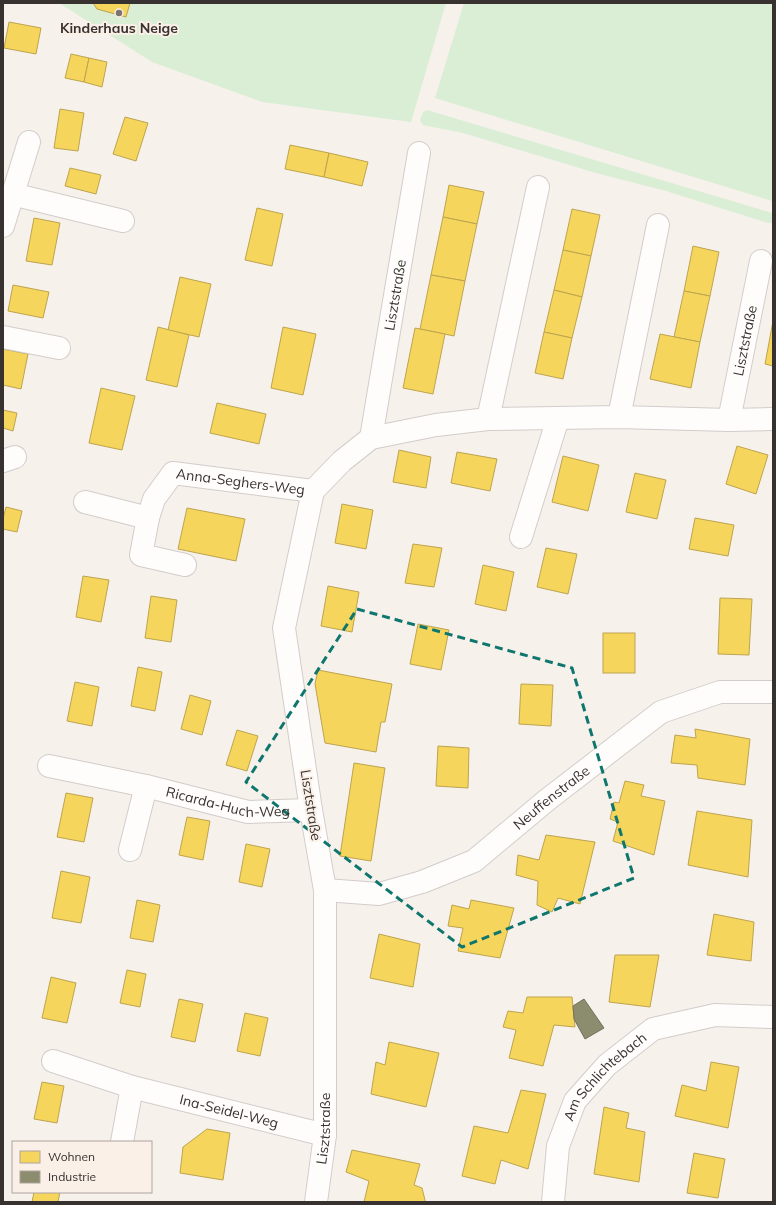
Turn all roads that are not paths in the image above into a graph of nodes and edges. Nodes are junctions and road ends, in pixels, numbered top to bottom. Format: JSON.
{"nodes":[{"id":1,"x":28,"y":142,"type":"dead end"},
{"id":2,"x":419,"y":153,"type":"dead end"},
{"id":3,"x":538,"y":187,"type":"dead end"},
{"id":4,"x":12,"y":194,"type":"junction"},
{"id":5,"x":124,"y":221,"type":"dead end"},
{"id":6,"x":3,"y":226,"type":"edge"},
{"id":7,"x":658,"y":226,"type":"dead end"},
{"id":8,"x":761,"y":261,"type":"dead end"},
{"id":9,"x":3,"y":337,"type":"edge"},
{"id":10,"x":59,"y":348,"type":"dead end"},
{"id":11,"x":618,"y":417,"type":"junction"},
{"id":12,"x":558,"y":418,"type":"junction"},
{"id":13,"x":488,"y":419,"type":"junction"},
{"id":14,"x":773,"y":419,"type":"edge"},
{"id":15,"x":729,"y":420,"type":"junction"},
{"id":16,"x":371,"y":438,"type":"junction"},
{"id":17,"x":313,"y":491,"type":"junction"},
{"id":18,"x":85,"y":502,"type":"dead end"},
{"id":19,"x":148,"y":518,"type":"junction"},
{"id":20,"x":521,"y":537,"type":"dead end"},
{"id":21,"x":185,"y":565,"type":"dead end"},
{"id":22,"x":773,"y":692,"type":"edge"},
{"id":23,"x":49,"y":766,"type":"dead end"},
{"id":24,"x":146,"y":786,"type":"junction"},
{"id":25,"x":310,"y":810,"type":"junction"},
{"id":26,"x":130,"y":850,"type":"dead end"},
{"id":27,"x":325,"y":890,"type":"junction"},
{"id":28,"x":773,"y":1017,"type":"edge"},
{"id":29,"x":53,"y":1061,"type":"dead end"},
{"id":30,"x":132,"y":1087,"type":"junction"},
{"id":31,"x":325,"y":1135,"type":"junction"},
{"id":32,"x":122,"y":1141,"type":"edge"},
{"id":33,"x":316,"y":1202,"type":"edge"},
{"id":34,"x":553,"y":1202,"type":"edge"}],
"edges":[{"from":1,"to":4,"type":"street"},
{"from":2,"to":16,"type":"street","name":"Lisztstraße"},
{"from":3,"to":13,"type":"street"},
{"from":4,"to":5,"type":"street"},
{"from":4,"to":6,"type":"street"},
{"from":7,"to":11,"type":"street"},
{"from":8,"to":15,"type":"street","name":"Lisztstraße"},
{"from":9,"to":10,"type":"street"},
{"from":11,"to":12,"type":"street"},
{"from":11,"to":15,"type":"street"},
{"from":12,"to":13,"type":"street"},
{"from":12,"to":20,"type":"street"},
{"from":13,"to":16,"type":"street"},
{"from":14,"to":15,"type":"street"},
{"from":16,"to":17,"type":"street"},
{"from":17,"to":19,"type":"street","name":"Anna-Seghers-Weg"},
{"from":17,"to":25,"type":"street","name":"Lisztstraße"},
{"from":18,"to":19,"type":"street"},
{"from":19,"to":21,"type":"street","name":"Anna-Seghers-Weg"},
{"from":22,"to":27,"type":"street","name":"Neuffenstraße"},
{"from":23,"to":24,"type":"street","name":"Ricarda-Huch-Weg"},
{"from":24,"to":25,"type":"street","name":"Ricarda-Huch-Weg"},
{"from":24,"to":26,"type":"street","name":"Ricarda-Huch-Weg"},
{"from":25,"to":27,"type":"street","name":"Lisztstraße"},
{"from":27,"to":31,"type":"street","name":"Lisztstraße"},
{"from":28,"to":34,"type":"street","name":"Am Schlichtebach"},
{"from":29,"to":30,"type":"street","name":"Ina-Seidel-Weg"},
{"from":30,"to":31,"type":"street","name":"Ina-Seidel-Weg"},
{"from":30,"to":32,"type":"street"},
{"from":31,"to":33,"type":"street","name":"Lisztstraße"}]}
